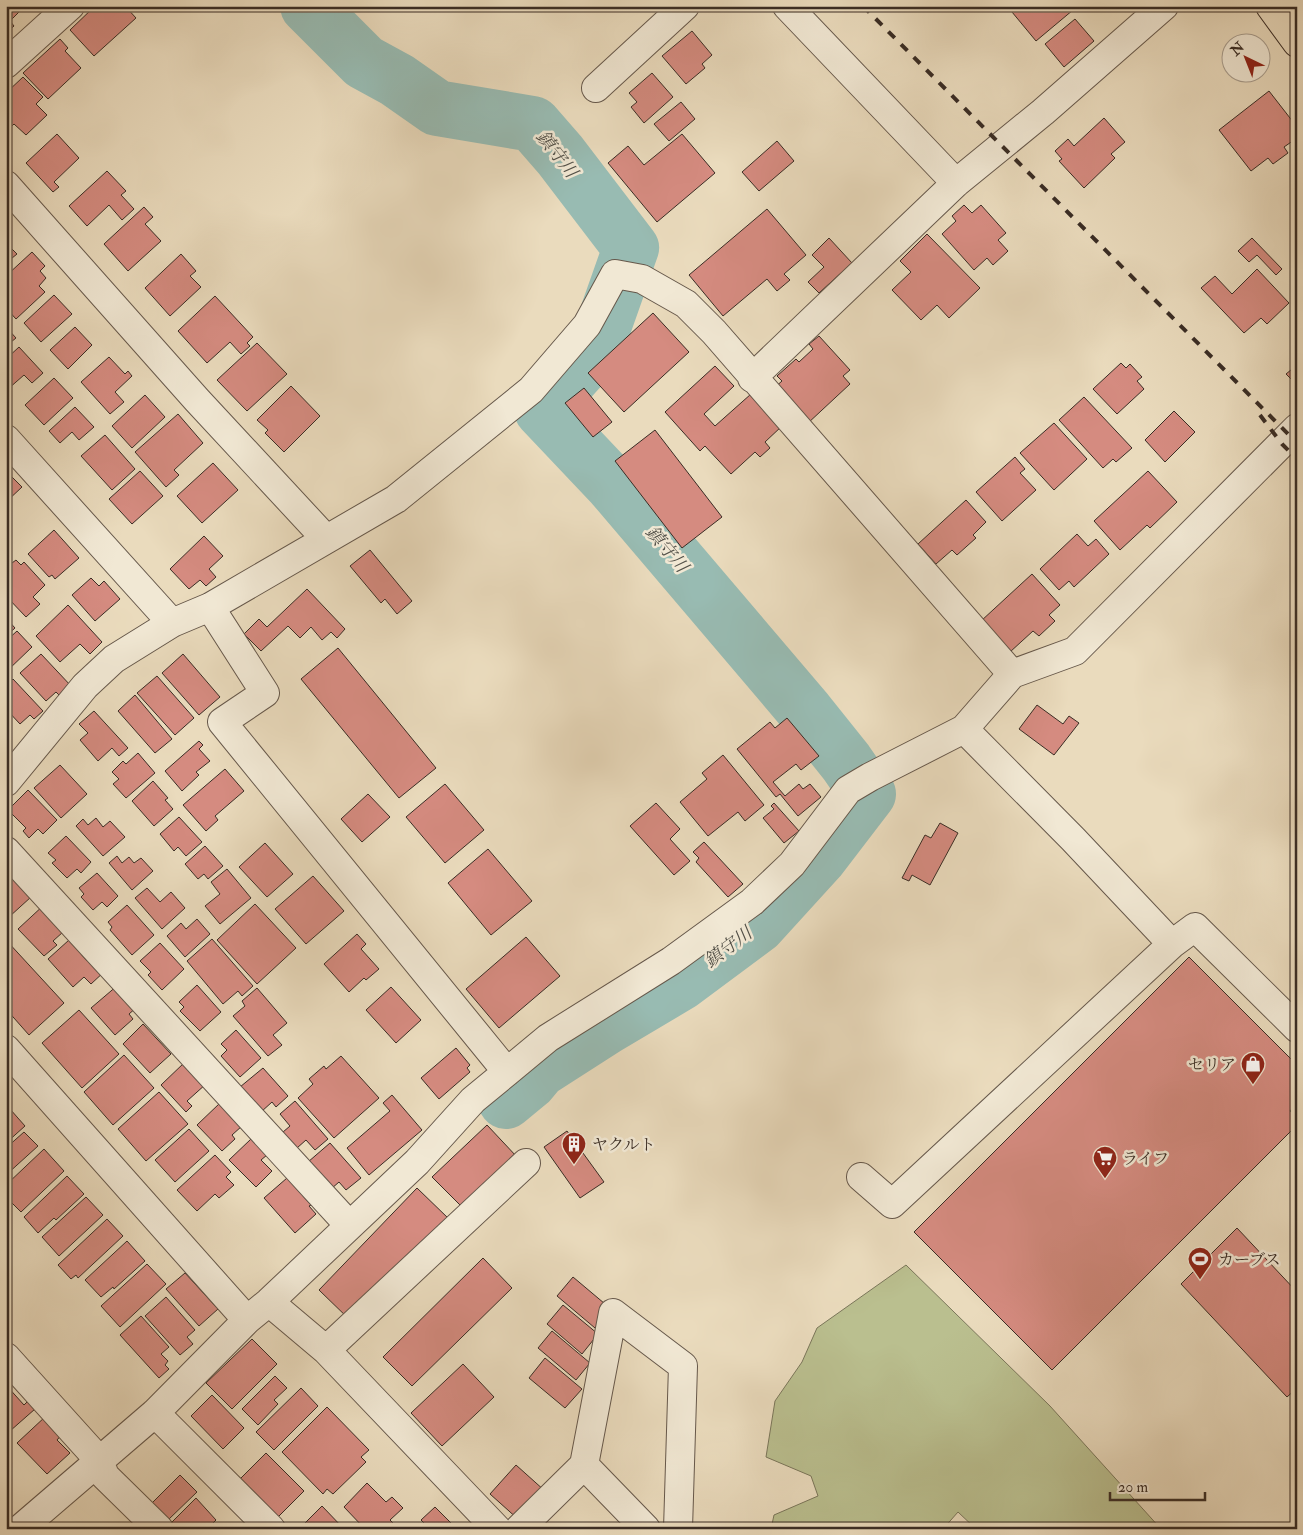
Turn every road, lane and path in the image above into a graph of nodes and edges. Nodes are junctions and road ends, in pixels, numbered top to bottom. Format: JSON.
{"nodes":[{"id":1,"x":70,"y":6,"type":"edge"},
{"id":2,"x":685,"y":6,"type":"edge"},
{"id":3,"x":787,"y":6,"type":"edge"},
{"id":4,"x":1164,"y":6,"type":"edge"},
{"id":5,"x":1270,"y":6,"type":"edge"},
{"id":6,"x":1297,"y":43,"type":"edge"},
{"id":7,"x":6,"y":64,"type":"edge"},
{"id":8,"x":596,"y":88,"type":"dead end"},
{"id":9,"x":956,"y":183,"type":"junction"},
{"id":10,"x":6,"y":185,"type":"edge"},
{"id":11,"x":752,"y":378,"type":"junction"},
{"id":12,"x":1297,"y":428,"type":"edge"},
{"id":13,"x":6,"y":439,"type":"edge"},
{"id":14,"x":326,"y":539,"type":"junction"},
{"id":15,"x":210,"y":607,"type":"junction"},
{"id":16,"x":172,"y":622,"type":"junction"},
{"id":17,"x":1012,"y":674,"type":"junction"},
{"id":18,"x":964,"y":729,"type":"junction"},
{"id":19,"x":6,"y":782,"type":"edge"},
{"id":20,"x":6,"y":851,"type":"edge"},
{"id":21,"x":1172,"y":944,"type":"junction"},
{"id":22,"x":1297,"y":1028,"type":"edge"},
{"id":23,"x":6,"y":1049,"type":"edge"},
{"id":24,"x":506,"y":1072,"type":"junction"},
{"id":25,"x":526,"y":1163,"type":"dead end"},
{"id":26,"x":861,"y":1177,"type":"dead end"},
{"id":27,"x":349,"y":1225,"type":"junction"},
{"id":28,"x":269,"y":1302,"type":"junction"},
{"id":29,"x":247,"y":1320,"type":"junction"},
{"id":30,"x":326,"y":1350,"type":"junction"},
{"id":31,"x":6,"y":1357,"type":"edge"},
{"id":32,"x":155,"y":1413,"type":"junction"},
{"id":33,"x":99,"y":1460,"type":"junction"},
{"id":34,"x":584,"y":1465,"type":"junction"},
{"id":35,"x":20,"y":1529,"type":"edge"},
{"id":36,"x":159,"y":1529,"type":"edge"},
{"id":37,"x":271,"y":1529,"type":"edge"},
{"id":38,"x":497,"y":1529,"type":"edge"},
{"id":39,"x":519,"y":1529,"type":"edge"},
{"id":40,"x":646,"y":1529,"type":"edge"},
{"id":41,"x":678,"y":1529,"type":"edge"}],
"edges":[{"from":1,"to":7,"type":"street"},
{"from":2,"to":8,"type":"street"},
{"from":3,"to":9,"type":"street"},
{"from":4,"to":9,"type":"street"},
{"from":5,"to":6,"type":"highway"},
{"from":9,"to":11,"type":"street"},
{"from":10,"to":14,"type":"street"},
{"from":11,"to":14,"type":"street"},
{"from":11,"to":17,"type":"street"},
{"from":12,"to":17,"type":"street"},
{"from":13,"to":16,"type":"street"},
{"from":14,"to":15,"type":"street"},
{"from":15,"to":16,"type":"street"},
{"from":15,"to":24,"type":"street"},
{"from":16,"to":19,"type":"street"},
{"from":17,"to":18,"type":"street"},
{"from":18,"to":21,"type":"street"},
{"from":18,"to":24,"type":"street"},
{"from":20,"to":27,"type":"street"},
{"from":21,"to":22,"type":"street"},
{"from":21,"to":26,"type":"street"},
{"from":23,"to":29,"type":"street"},
{"from":24,"to":27,"type":"street"},
{"from":25,"to":30,"type":"street"},
{"from":27,"to":28,"type":"street"},
{"from":28,"to":29,"type":"street"},
{"from":28,"to":30,"type":"street"},
{"from":29,"to":32,"type":"street"},
{"from":30,"to":38,"type":"street"},
{"from":31,"to":33,"type":"street"},
{"from":32,"to":33,"type":"street"},
{"from":32,"to":37,"type":"street"},
{"from":33,"to":35,"type":"street"},
{"from":33,"to":36,"type":"street"},
{"from":34,"to":39,"type":"street"},
{"from":34,"to":40,"type":"street"},
{"from":34,"to":41,"type":"street"}]}
